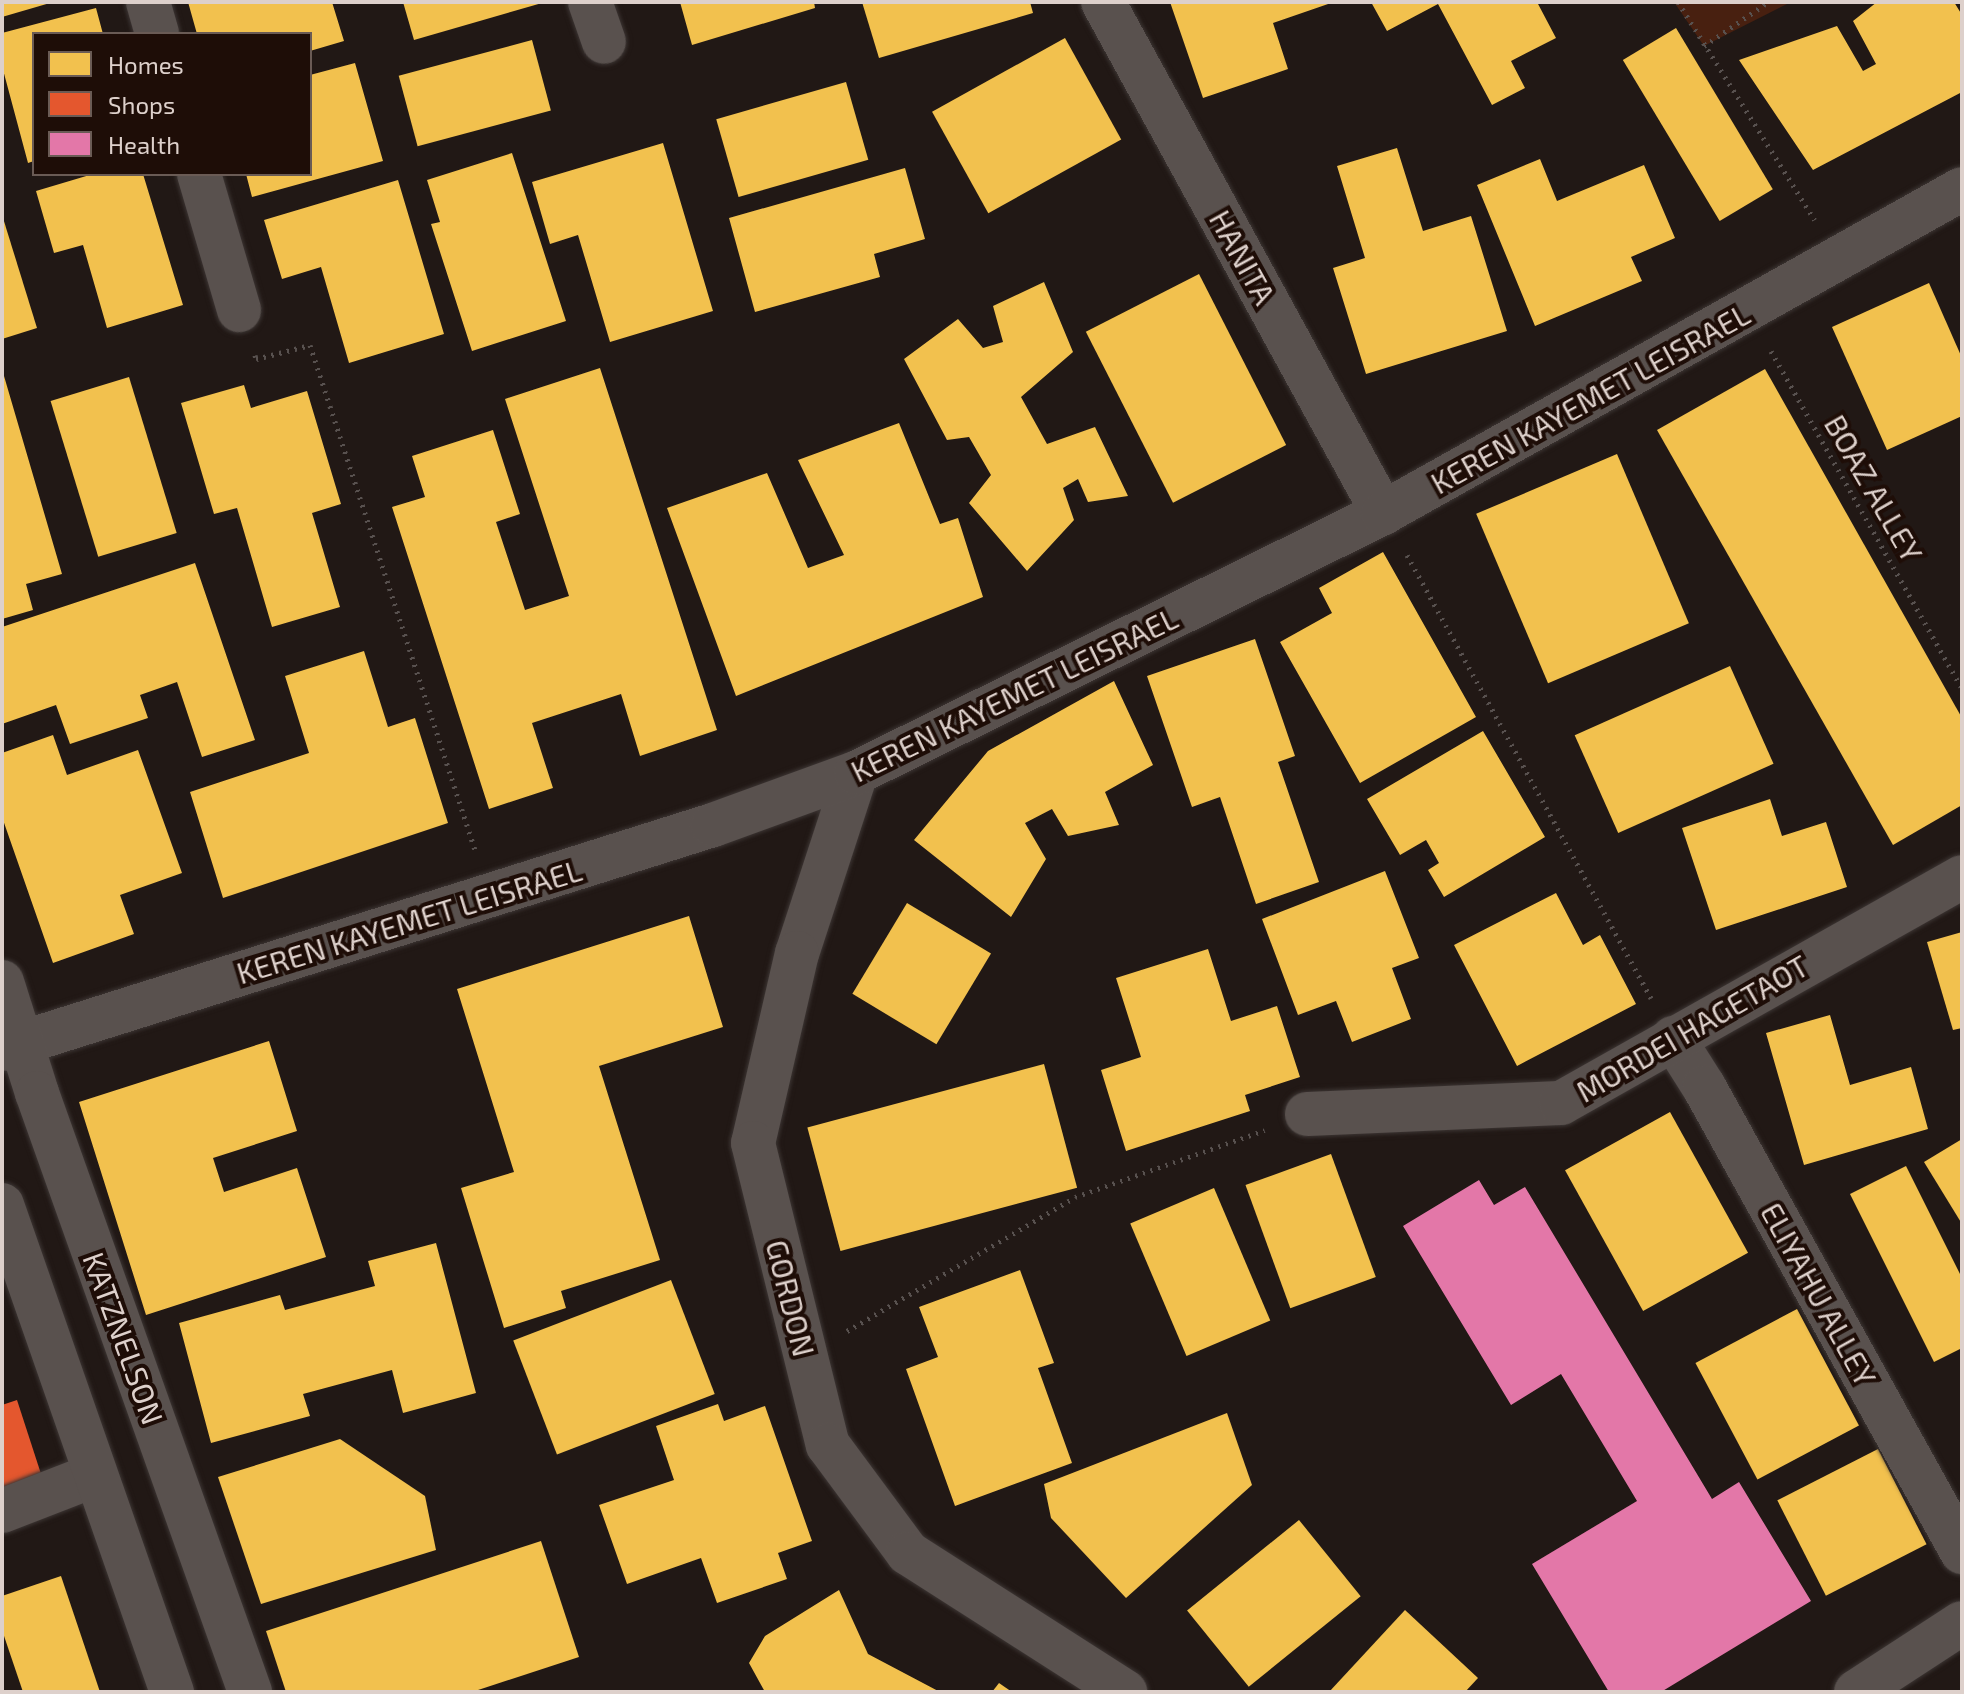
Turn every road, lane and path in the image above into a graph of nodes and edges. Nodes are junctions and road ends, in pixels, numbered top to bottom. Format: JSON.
{"nodes":[{"id":1,"x":148,"y":2,"type":"edge"},
{"id":2,"x":590,"y":2,"type":"edge"},
{"id":3,"x":1103,"y":2,"type":"edge"},
{"id":4,"x":1678,"y":2,"type":"edge"},
{"id":5,"x":1768,"y":2,"type":"edge"},
{"id":6,"x":156,"y":32,"type":"edge"},
{"id":7,"x":604,"y":42,"type":"dead end"},
{"id":8,"x":1704,"y":46,"type":"junction"},
{"id":9,"x":200,"y":176,"type":"edge"},
{"id":10,"x":1962,"y":189,"type":"edge"},
{"id":11,"x":1839,"y":258,"type":"junction"},
{"id":12,"x":239,"y":310,"type":"joint"},
{"id":13,"x":1747,"y":310,"type":"junction"},
{"id":14,"x":1383,"y":513,"type":"junction"},
{"id":15,"x":1962,"y":688,"type":"edge"},
{"id":16,"x":856,"y":773,"type":"junction"},
{"id":17,"x":1962,"y":877,"type":"edge"},
{"id":18,"x":490,"y":896,"type":"junction"},
{"id":19,"x":2,"y":982,"type":"edge"},
{"id":20,"x":1673,"y":1038,"type":"junction"},
{"id":21,"x":12,"y":1046,"type":"edge"},
{"id":22,"x":1307,"y":1114,"type":"joint"},
{"id":23,"x":2,"y":1205,"type":"edge"},
{"id":24,"x":805,"y":1356,"type":"junction"},
{"id":25,"x":95,"y":1475,"type":"junction"},
{"id":26,"x":2,"y":1511,"type":"edge"},
{"id":27,"x":1962,"y":1552,"type":"edge"},
{"id":28,"x":1962,"y":1623,"type":"edge"},
{"id":29,"x":172,"y":1692,"type":"edge"},
{"id":30,"x":250,"y":1692,"type":"edge"},
{"id":31,"x":1125,"y":1692,"type":"edge"},
{"id":32,"x":1856,"y":1692,"type":"edge"}],
"edges":[{"from":1,"to":6,"type":"street"},
{"from":2,"to":7,"type":"street"},
{"from":3,"to":14,"type":"street","name":"HANITA"},
{"from":4,"to":8,"type":"path"},
{"from":5,"to":8,"type":"path"},
{"from":8,"to":11,"type":"path"},
{"from":9,"to":12,"type":"street"},
{"from":10,"to":11,"type":"street","name":"KEREN KAYEMET LEISRAEL"},
{"from":11,"to":13,"type":"street","name":"KEREN KAYEMET LEISRAEL"},
{"from":12,"to":18,"type":"path"},
{"from":13,"to":14,"type":"street","name":"KEREN KAYEMET LEISRAEL"},
{"from":13,"to":15,"type":"path","name":"BOAZ ALLEY"},
{"from":14,"to":16,"type":"street","name":"KEREN KAYEMET LEISRAEL"},
{"from":14,"to":20,"type":"path"},
{"from":16,"to":18,"type":"street","name":"KEREN KAYEMET LEISRAEL"},
{"from":16,"to":24,"type":"street","name":"GORDON"},
{"from":17,"to":20,"type":"street","name":"MORDEI HAGETAOT"},
{"from":18,"to":21,"type":"street","name":"KEREN KAYEMET LEISRAEL"},
{"from":19,"to":21,"type":"street","name":"KATZNELSON"},
{"from":20,"to":22,"type":"street","name":"MORDEI HAGETAOT"},
{"from":20,"to":27,"type":"street","name":"ELIYAHU ALLEY"},
{"from":21,"to":30,"type":"street","name":"KATZNELSON"},
{"from":22,"to":24,"type":"path"},
{"from":23,"to":25,"type":"street"},
{"from":24,"to":31,"type":"street","name":"GORDON"},
{"from":25,"to":26,"type":"street"},
{"from":25,"to":29,"type":"street"},
{"from":28,"to":32,"type":"street"}]}
